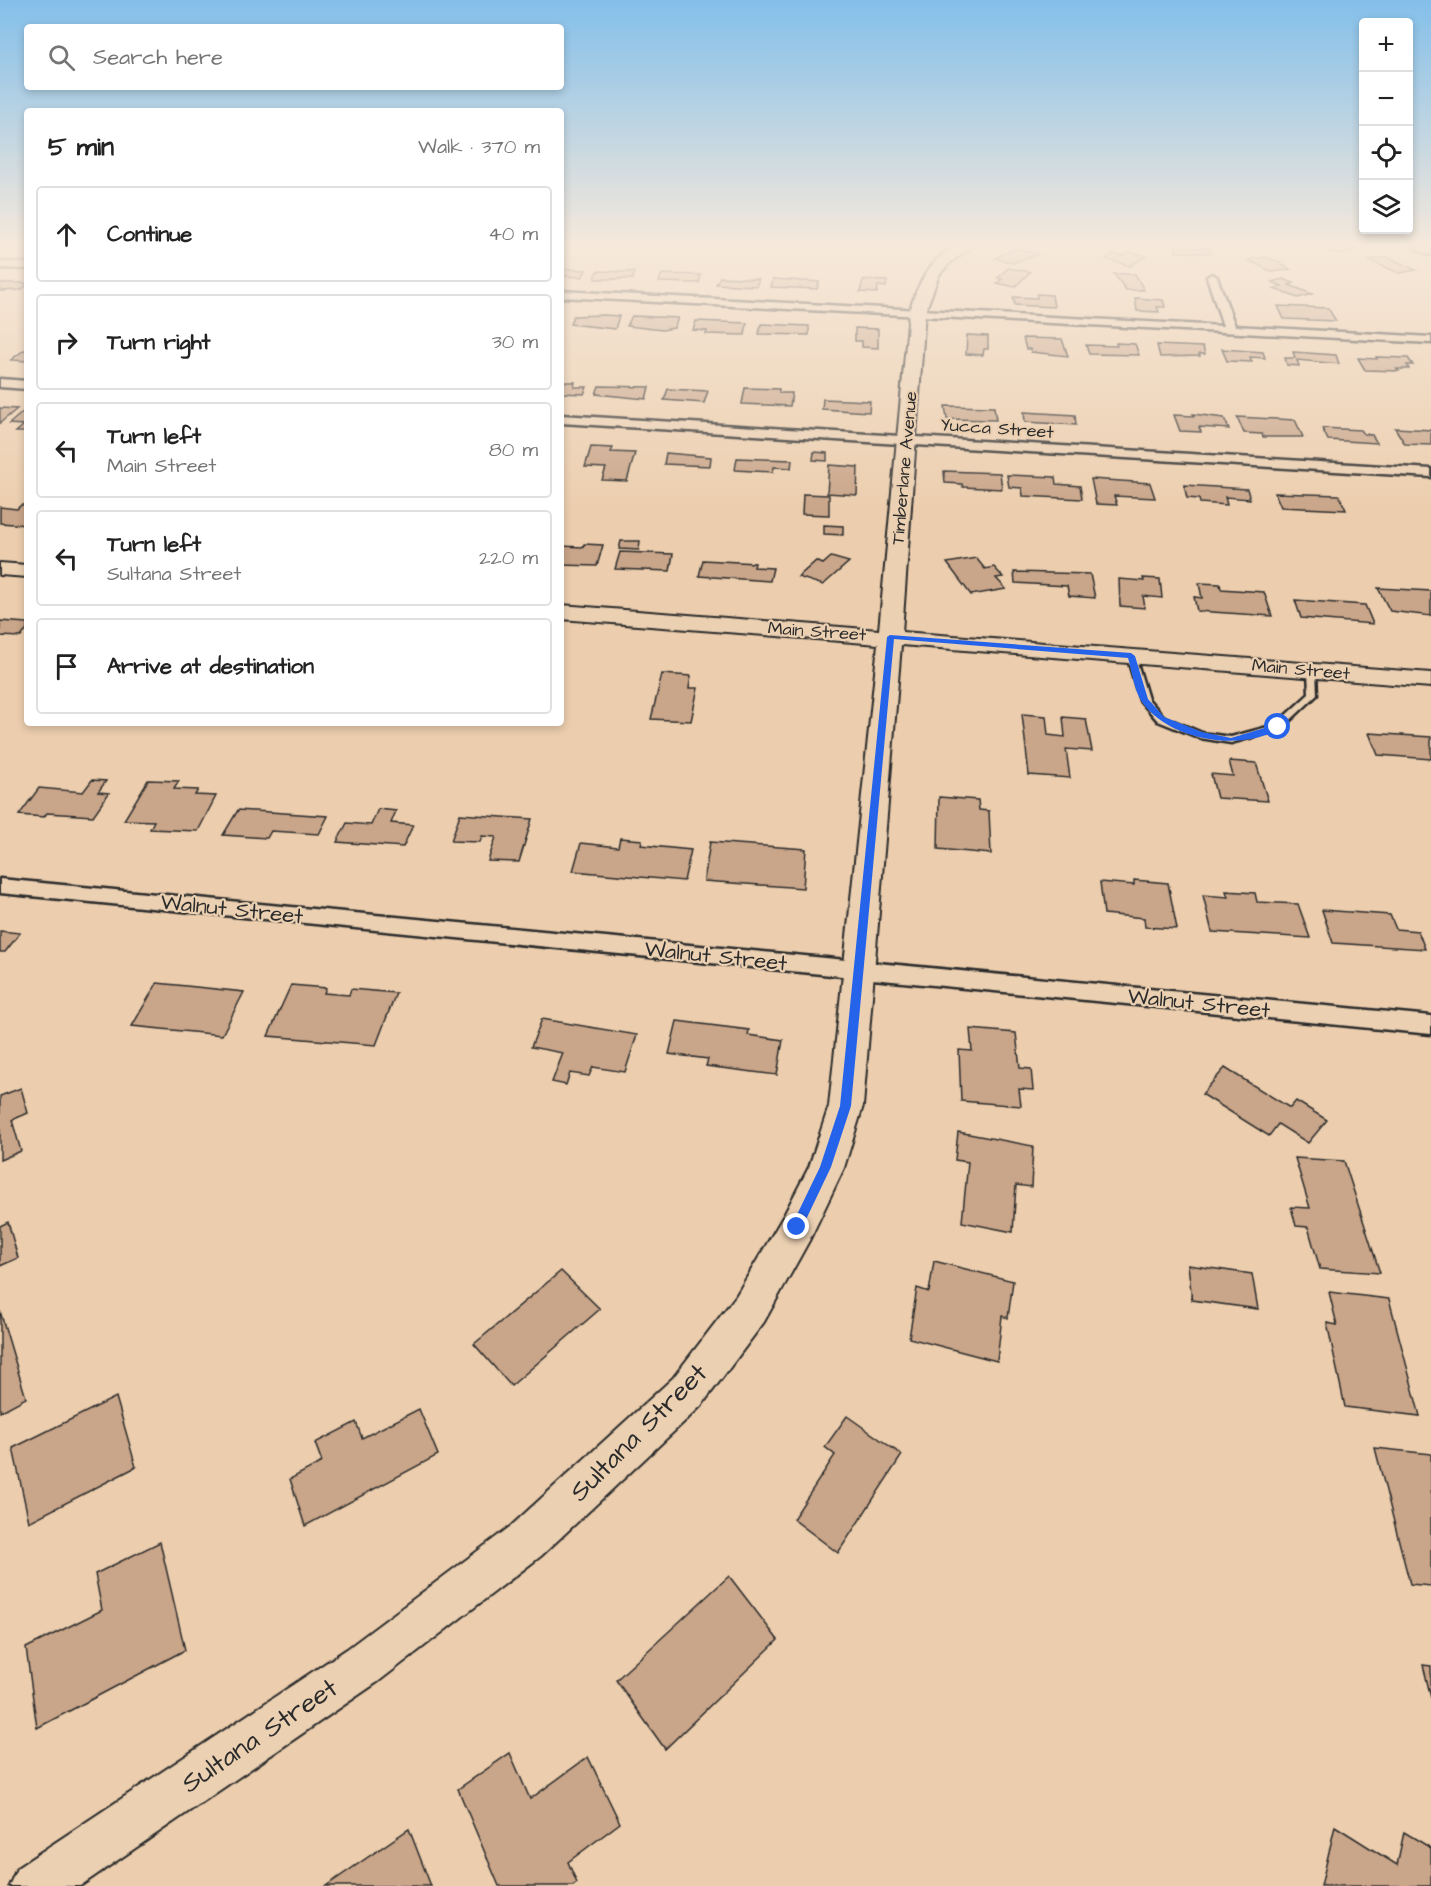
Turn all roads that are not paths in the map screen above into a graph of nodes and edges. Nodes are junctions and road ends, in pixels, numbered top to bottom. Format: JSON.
{"nodes":[{"id":1,"x":915,"y":335,"type":"edge"},
{"id":2,"x":1340,"y":335,"type":"edge"},
{"id":3,"x":1431,"y":340,"type":"edge"},
{"id":4,"x":0,"y":384,"type":"edge"},
{"id":5,"x":24,"y":385,"type":"edge"},
{"id":6,"x":564,"y":419,"type":"edge"},
{"id":7,"x":906,"y":440,"type":"junction"},
{"id":8,"x":1431,"y":473,"type":"edge"},
{"id":9,"x":0,"y":569,"type":"edge"},
{"id":10,"x":24,"y":571,"type":"edge"},
{"id":11,"x":564,"y":612,"type":"edge"},
{"id":12,"x":890,"y":637,"type":"junction"},
{"id":13,"x":1131,"y":656,"type":"junction"},
{"id":14,"x":1312,"y":670,"type":"junction"},
{"id":15,"x":1431,"y":680,"type":"edge"},
{"id":16,"x":0,"y":885,"type":"edge"},
{"id":17,"x":858,"y":969,"type":"junction"},
{"id":18,"x":1430,"y":1028,"type":"edge"},
{"id":19,"x":35,"y":1886,"type":"edge"}],
"edges":[{"from":1,"to":7,"type":"street","name":"Timberlane Avenue"},
{"from":2,"to":3,"type":"street"},
{"from":4,"to":5,"type":"street"},
{"from":6,"to":7,"type":"street","name":"Yucca Street"},
{"from":7,"to":8,"type":"street","name":"Yucca Street"},
{"from":7,"to":12,"type":"street","name":"Timberlane Avenue"},
{"from":9,"to":10,"type":"street"},
{"from":11,"to":12,"type":"street","name":"Main Street"},
{"from":12,"to":13,"type":"street","name":"Main Street"},
{"from":12,"to":17,"type":"street","name":"Sultana Street"},
{"from":13,"to":14,"type":"street","name":"Main Street"},
{"from":13,"to":14,"type":"lane"},
{"from":14,"to":15,"type":"street","name":"Main Street"},
{"from":16,"to":17,"type":"street","name":"Walnut Street"},
{"from":17,"to":18,"type":"street","name":"Walnut Street"},
{"from":17,"to":19,"type":"street","name":"Sultana Street"}]}
